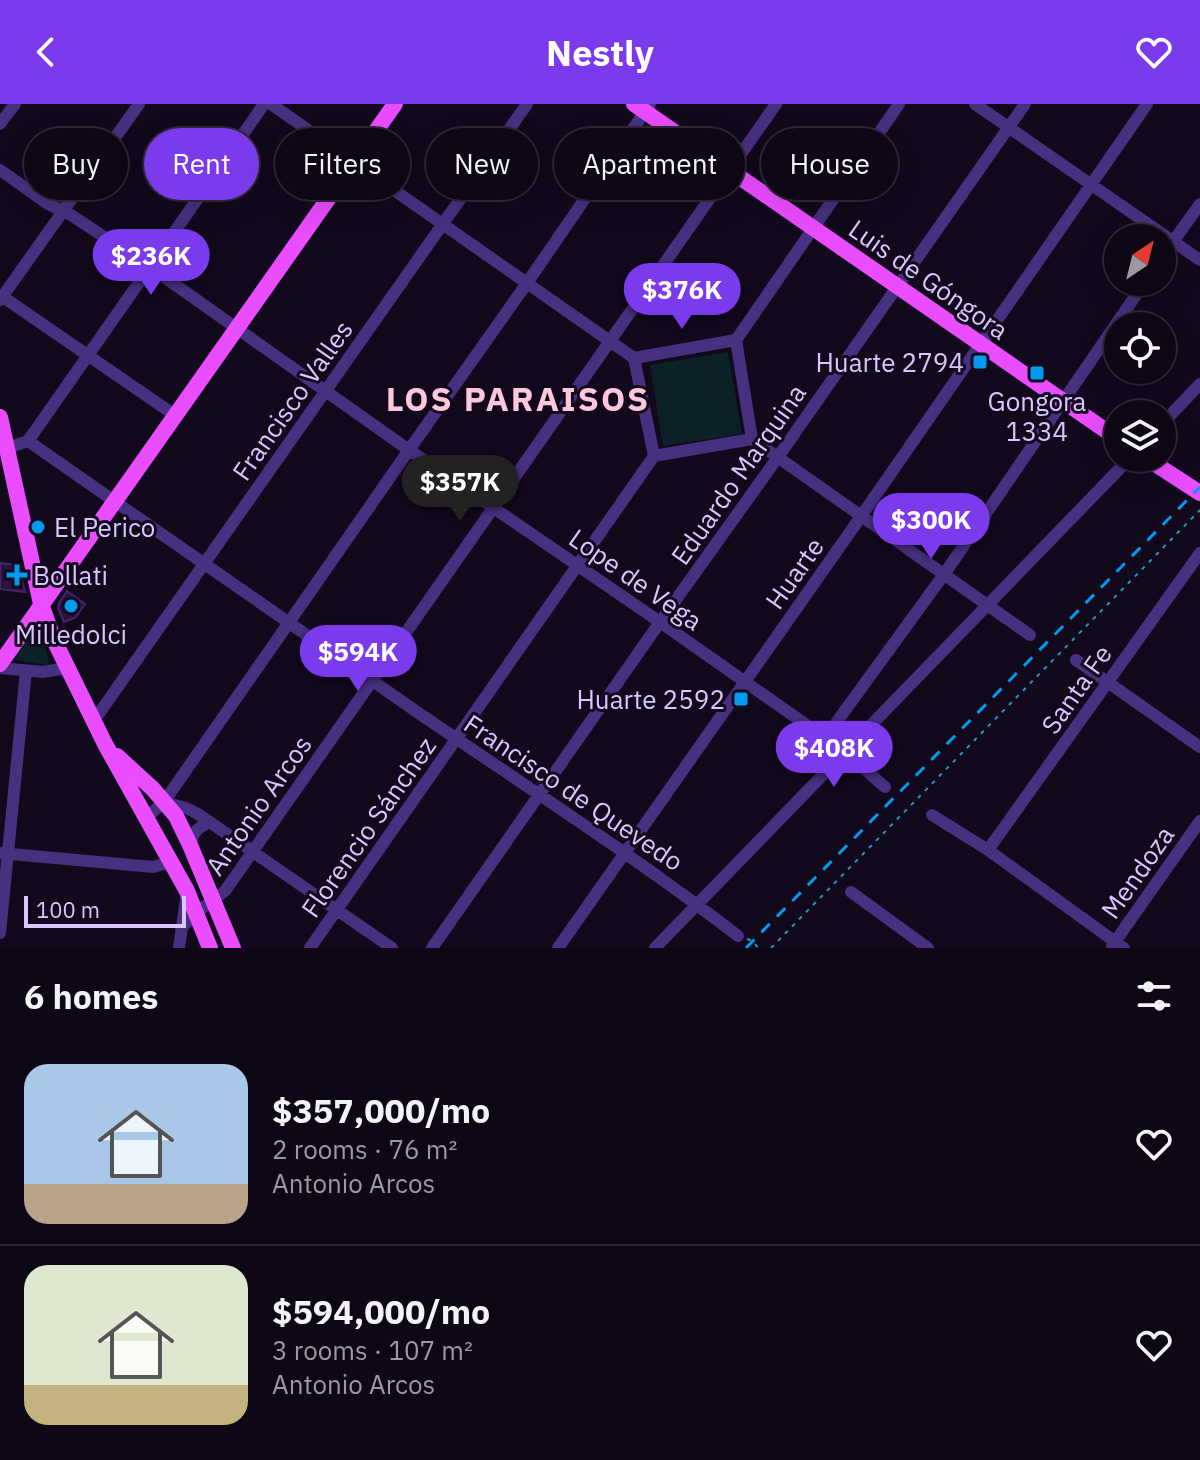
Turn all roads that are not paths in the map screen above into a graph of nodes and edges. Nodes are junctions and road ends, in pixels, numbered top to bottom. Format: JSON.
{"nodes":[{"id":1,"x":15,"y":104,"type":"edge"},
{"id":2,"x":139,"y":104,"type":"edge"},
{"id":3,"x":264,"y":104,"type":"edge"},
{"id":4,"x":271,"y":104,"type":"edge"},
{"id":5,"x":395,"y":104,"type":"edge"},
{"id":6,"x":527,"y":104,"type":"edge"},
{"id":7,"x":776,"y":104,"type":"edge"},
{"id":8,"x":899,"y":104,"type":"edge"},
{"id":9,"x":975,"y":104,"type":"edge"},
{"id":10,"x":1025,"y":104,"type":"edge"},
{"id":11,"x":1147,"y":104,"type":"edge"},
{"id":12,"x":643,"y":107,"type":"edge"},
{"id":13,"x":0,"y":124,"type":"edge"},
{"id":14,"x":1008,"y":127,"type":"junction"},
{"id":15,"x":306,"y":128,"type":"edge"},
{"id":16,"x":378,"y":128,"type":"edge"},
{"id":17,"x":672,"y":128,"type":"edge"},
{"id":18,"x":745,"y":148,"type":"edge"},
{"id":19,"x":0,"y":170,"type":"edge"},
{"id":20,"x":745,"y":180,"type":"edge"},
{"id":21,"x":1090,"y":184,"type":"junction"},
{"id":22,"x":327,"y":200,"type":"edge"},
{"id":23,"x":409,"y":200,"type":"edge"},
{"id":24,"x":708,"y":200,"type":"edge"},
{"id":25,"x":1200,"y":204,"type":"edge"},
{"id":26,"x":63,"y":211,"type":"junction"},
{"id":27,"x":443,"y":224,"type":"junction"},
{"id":28,"x":1148,"y":224,"type":"edge"},
{"id":29,"x":812,"y":228,"type":"junction"},
{"id":30,"x":1176,"y":237,"type":"edge"},
{"id":31,"x":1176,"y":243,"type":"edge"},
{"id":32,"x":1200,"y":260,"type":"edge"},
{"id":33,"x":150,"y":267,"type":"junction"},
{"id":34,"x":527,"y":283,"type":"junction"},
{"id":35,"x":896,"y":286,"type":"junction"},
{"id":36,"x":1135,"y":296,"type":"edge"},
{"id":37,"x":2,"y":298,"type":"edge"},
{"id":38,"x":237,"y":328,"type":"junction"},
{"id":39,"x":736,"y":340,"type":"junction"},
{"id":40,"x":609,"y":341,"type":"junction"},
{"id":41,"x":980,"y":343,"type":"junction"},
{"id":42,"x":89,"y":355,"type":"junction"},
{"id":43,"x":634,"y":358,"type":"junction"},
{"id":44,"x":1200,"y":384,"type":"edge"},
{"id":45,"x":326,"y":391,"type":"junction"},
{"id":46,"x":1063,"y":401,"type":"junction"},
{"id":47,"x":1176,"y":409,"type":"edge"},
{"id":48,"x":176,"y":416,"type":"junction"},
{"id":49,"x":0,"y":417,"type":"edge"},
{"id":50,"x":1104,"y":429,"type":"edge"},
{"id":51,"x":752,"y":439,"type":"junction"},
{"id":52,"x":28,"y":441,"type":"junction"},
{"id":53,"x":7,"y":448,"type":"junction"},
{"id":54,"x":409,"y":450,"type":"junction"},
{"id":55,"x":654,"y":456,"type":"junction"},
{"id":56,"x":778,"y":457,"type":"junction"},
{"id":57,"x":1116,"y":472,"type":"edge"},
{"id":58,"x":1168,"y":472,"type":"edge"},
{"id":59,"x":8,"y":488,"type":"edge"},
{"id":60,"x":1200,"y":493,"type":"edge"},
{"id":61,"x":115,"y":501,"type":"junction"},
{"id":62,"x":493,"y":507,"type":"junction"},
{"id":63,"x":862,"y":515,"type":"junction"},
{"id":64,"x":1200,"y":553,"type":"edge"},
{"id":65,"x":204,"y":564,"type":"junction"},
{"id":66,"x":577,"y":565,"type":"junction"},
{"id":67,"x":945,"y":573,"type":"junction"},
{"id":68,"x":41,"y":604,"type":"junction"},
{"id":69,"x":987,"y":604,"type":"junction"},
{"id":70,"x":660,"y":622,"type":"junction"},
{"id":71,"x":289,"y":623,"type":"junction"},
{"id":72,"x":1030,"y":635,"type":"dead end"},
{"id":73,"x":1076,"y":660,"type":"dead end"},
{"id":74,"x":0,"y":666,"type":"edge"},
{"id":75,"x":66,"y":668,"type":"junction"},
{"id":76,"x":26,"y":671,"type":"junction"},
{"id":77,"x":372,"y":681,"type":"junction"},
{"id":78,"x":745,"y":681,"type":"junction"},
{"id":79,"x":1108,"y":682,"type":"junction"},
{"id":80,"x":93,"y":722,"type":"junction"},
{"id":81,"x":456,"y":738,"type":"junction"},
{"id":82,"x":825,"y":738,"type":"junction"},
{"id":83,"x":105,"y":744,"type":"junction"},
{"id":84,"x":1200,"y":747,"type":"edge"},
{"id":85,"x":845,"y":752,"type":"junction"},
{"id":86,"x":885,"y":787,"type":"dead end"},
{"id":87,"x":539,"y":796,"type":"junction"},
{"id":88,"x":164,"y":802,"type":"junction"},
{"id":89,"x":932,"y":815,"type":"dead end"},
{"id":90,"x":147,"y":817,"type":"junction"},
{"id":91,"x":1200,"y":821,"type":"edge"},
{"id":92,"x":210,"y":822,"type":"junction"},
{"id":93,"x":190,"y":845,"type":"junction"},
{"id":94,"x":988,"y":850,"type":"junction"},
{"id":95,"x":252,"y":852,"type":"junction"},
{"id":96,"x":624,"y":853,"type":"junction"},
{"id":97,"x":4,"y":854,"type":"edge"},
{"id":98,"x":171,"y":862,"type":"junction"},
{"id":99,"x":187,"y":891,"type":"junction"},
{"id":100,"x":851,"y":892,"type":"dead end"},
{"id":101,"x":214,"y":900,"type":"junction"},
{"id":102,"x":697,"y":904,"type":"junction"},
{"id":103,"x":337,"y":911,"type":"junction"},
{"id":104,"x":196,"y":913,"type":"junction"},
{"id":105,"x":181,"y":928,"type":"junction"},
{"id":106,"x":0,"y":933,"type":"edge"},
{"id":107,"x":738,"y":936,"type":"dead end"},
{"id":108,"x":1116,"y":946,"type":"edge"},
{"id":109,"x":179,"y":948,"type":"edge"},
{"id":110,"x":210,"y":948,"type":"edge"},
{"id":111,"x":233,"y":948,"type":"edge"},
{"id":112,"x":310,"y":948,"type":"edge"},
{"id":113,"x":392,"y":948,"type":"edge"},
{"id":114,"x":432,"y":948,"type":"edge"},
{"id":115,"x":558,"y":948,"type":"edge"},
{"id":116,"x":655,"y":948,"type":"edge"},
{"id":117,"x":928,"y":948,"type":"edge"}],
"edges":[{"from":1,"to":13,"type":"street"},
{"from":2,"to":26,"type":"street"},
{"from":3,"to":33,"type":"street"},
{"from":4,"to":15,"type":"street"},
{"from":5,"to":16,"type":"main road"},
{"from":6,"to":27,"type":"street","name":"Francisco Valles"},
{"from":7,"to":18,"type":"street","name":"Antonio Arcos"},
{"from":8,"to":29,"type":"street"},
{"from":9,"to":14,"type":"street"},
{"from":10,"to":14,"type":"street","name":"Eduardo Marquina"},
{"from":11,"to":21,"type":"street","name":"Huarte"},
{"from":12,"to":17,"type":"main road","name":"Luis de Góngora"},
{"from":12,"to":34,"type":"street"},
{"from":14,"to":21,"type":"street"},
{"from":14,"to":35,"type":"street","name":"Eduardo Marquina"},
{"from":19,"to":26,"type":"street","name":"Lope de Vega"},
{"from":20,"to":29,"type":"main road","name":"Luis de Góngora"},
{"from":21,"to":28,"type":"street"},
{"from":21,"to":41,"type":"street","name":"Huarte"},
{"from":22,"to":38,"type":"main road"},
{"from":23,"to":27,"type":"street"},
{"from":24,"to":40,"type":"street","name":"Antonio Arcos"},
{"from":25,"to":30,"type":"street"},
{"from":26,"to":33,"type":"street","name":"Lope de Vega"},
{"from":26,"to":37,"type":"street"},
{"from":27,"to":34,"type":"street"},
{"from":27,"to":45,"type":"street","name":"Francisco Valles"},
{"from":29,"to":35,"type":"main road","name":"Luis de Góngora"},
{"from":29,"to":39,"type":"street"},
{"from":31,"to":32,"type":"street"},
{"from":33,"to":38,"type":"street","name":"Lope de Vega"},
{"from":33,"to":42,"type":"street"},
{"from":34,"to":40,"type":"street"},
{"from":34,"to":54,"type":"street"},
{"from":35,"to":41,"type":"main road","name":"Luis de Góngora"},
{"from":35,"to":56,"type":"street","name":"Eduardo Marquina"},
{"from":36,"to":46,"type":"street"},
{"from":37,"to":42,"type":"street"},
{"from":38,"to":45,"type":"street","name":"Lope de Vega"},
{"from":38,"to":48,"type":"main road"},
{"from":39,"to":43,"type":"street"},
{"from":39,"to":51,"type":"street"},
{"from":40,"to":43,"type":"street"},
{"from":40,"to":62,"type":"street","name":"Antonio Arcos"},
{"from":41,"to":46,"type":"main road","name":"Luis de Góngora"},
{"from":41,"to":63,"type":"street","name":"Huarte"},
{"from":42,"to":48,"type":"street"},
{"from":42,"to":52,"type":"street"},
{"from":43,"to":55,"type":"street"},
{"from":44,"to":47,"type":"street"},
{"from":45,"to":54,"type":"street","name":"Lope de Vega"},
{"from":45,"to":65,"type":"street","name":"Francisco Valles"},
{"from":46,"to":50,"type":"main road","name":"Luis de Góngora"},
{"from":46,"to":67,"type":"street"},
{"from":48,"to":61,"type":"main road"},
{"from":49,"to":53,"type":"main road"},
{"from":51,"to":55,"type":"street"},
{"from":51,"to":56,"type":"street"},
{"from":52,"to":53,"type":"street"},
{"from":52,"to":61,"type":"street","name":"Francisco de Quevedo"},
{"from":53,"to":59,"type":"main road"},
{"from":54,"to":62,"type":"street","name":"Lope de Vega"},
{"from":54,"to":71,"type":"street"},
{"from":55,"to":66,"type":"street","name":"Florencio Sánchez"},
{"from":56,"to":63,"type":"street"},
{"from":56,"to":70,"type":"street","name":"Eduardo Marquina"},
{"from":57,"to":69,"type":"street"},
{"from":58,"to":60,"type":"main road"},
{"from":59,"to":68,"type":"main road"},
{"from":61,"to":65,"type":"street","name":"Francisco de Quevedo"},
{"from":61,"to":68,"type":"main road"},
{"from":62,"to":66,"type":"street","name":"Lope de Vega"},
{"from":62,"to":77,"type":"street","name":"Antonio Arcos"},
{"from":63,"to":67,"type":"street"},
{"from":63,"to":78,"type":"street","name":"Huarte"},
{"from":64,"to":79,"type":"street","name":"Santa Fe"},
{"from":65,"to":71,"type":"street","name":"Francisco de Quevedo"},
{"from":65,"to":80,"type":"street","name":"Francisco Valles"},
{"from":66,"to":70,"type":"street","name":"Lope de Vega"},
{"from":66,"to":81,"type":"street","name":"Florencio Sánchez"},
{"from":67,"to":69,"type":"street"},
{"from":67,"to":82,"type":"street"},
{"from":68,"to":74,"type":"main road"},
{"from":68,"to":75,"type":"main road"},
{"from":69,"to":72,"type":"street"},
{"from":69,"to":85,"type":"street"},
{"from":70,"to":78,"type":"street","name":"Lope de Vega"},
{"from":70,"to":87,"type":"street","name":"Eduardo Marquina"},
{"from":71,"to":77,"type":"street","name":"Francisco de Quevedo"},
{"from":71,"to":88,"type":"street"},
{"from":73,"to":79,"type":"street"},
{"from":74,"to":76,"type":"street"},
{"from":75,"to":76,"type":"street"},
{"from":75,"to":80,"type":"main road"},
{"from":76,"to":97,"type":"street"},
{"from":77,"to":81,"type":"street","name":"Francisco de Quevedo"},
{"from":77,"to":95,"type":"street","name":"Antonio Arcos"},
{"from":78,"to":82,"type":"street","name":"Lope de Vega"},
{"from":78,"to":96,"type":"street","name":"Huarte"},
{"from":79,"to":84,"type":"street"},
{"from":79,"to":94,"type":"street","name":"Santa Fe"},
{"from":80,"to":83,"type":"main road"},
{"from":81,"to":87,"type":"street","name":"Francisco de Quevedo"},
{"from":81,"to":103,"type":"street","name":"Florencio Sánchez"},
{"from":82,"to":85,"type":"street","name":"Lope de Vega"},
{"from":83,"to":88,"type":"main road"},
{"from":83,"to":90,"type":"main road"},
{"from":85,"to":86,"type":"street","name":"Lope de Vega"},
{"from":85,"to":102,"type":"street"},
{"from":87,"to":96,"type":"street","name":"Francisco de Quevedo"},
{"from":87,"to":114,"type":"street","name":"Eduardo Marquina"},
{"from":88,"to":90,"type":"street"},
{"from":88,"to":92,"type":"street"},
{"from":88,"to":93,"type":"main road"},
{"from":89,"to":94,"type":"street"},
{"from":90,"to":98,"type":"main road"},
{"from":91,"to":108,"type":"street","name":"Mendoza"},
{"from":92,"to":93,"type":"street"},
{"from":92,"to":95,"type":"street"},
{"from":93,"to":101,"type":"main road"},
{"from":94,"to":108,"type":"street"},
{"from":95,"to":101,"type":"street","name":"Antonio Arcos"},
{"from":95,"to":103,"type":"street"},
{"from":96,"to":102,"type":"street","name":"Francisco de Quevedo"},
{"from":96,"to":115,"type":"street","name":"Huarte"},
{"from":97,"to":98,"type":"street"},
{"from":97,"to":106,"type":"street"},
{"from":98,"to":99,"type":"main road"},
{"from":99,"to":104,"type":"main road"},
{"from":99,"to":105,"type":"street"},
{"from":100,"to":117,"type":"street"},
{"from":101,"to":104,"type":"street","name":"Antonio Arcos"},
{"from":101,"to":111,"type":"main road"},
{"from":102,"to":107,"type":"street","name":"Francisco de Quevedo"},
{"from":102,"to":116,"type":"street"},
{"from":103,"to":112,"type":"street","name":"Florencio Sánchez"},
{"from":103,"to":113,"type":"street"},
{"from":104,"to":105,"type":"street","name":"Antonio Arcos"},
{"from":104,"to":110,"type":"main road"},
{"from":105,"to":109,"type":"street"}]}
